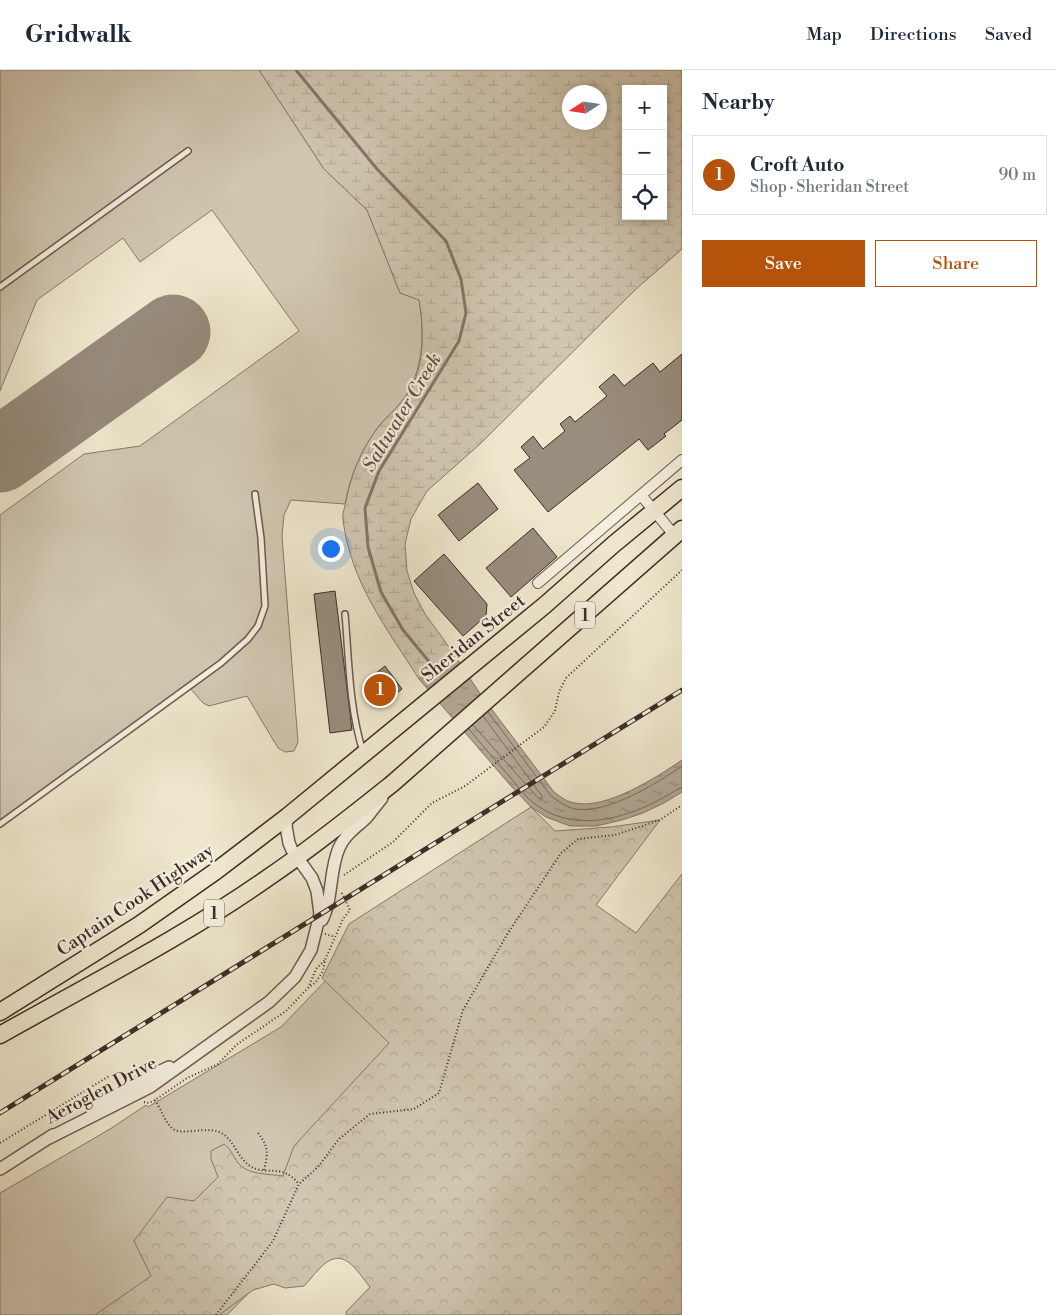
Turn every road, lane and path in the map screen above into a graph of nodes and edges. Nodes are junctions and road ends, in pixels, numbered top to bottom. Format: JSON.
{"nodes":[{"id":1,"x":188,"y":151,"type":"dead end"},
{"id":2,"x":0,"y":287,"type":"edge"},
{"id":3,"x":682,"y":460,"type":"edge"},
{"id":4,"x":682,"y":488,"type":"edge"},
{"id":5,"x":255,"y":494,"type":"dead end"},
{"id":6,"x":640,"y":495,"type":"junction"},
{"id":7,"x":654,"y":511,"type":"junction"},
{"id":8,"x":678,"y":532,"type":"edge"},
{"id":9,"x":682,"y":570,"type":"edge"},
{"id":10,"x":538,"y":582,"type":"dead end"},
{"id":11,"x":345,"y":614,"type":"dead end"},
{"id":12,"x":363,"y":754,"type":"junction"},
{"id":13,"x":393,"y":782,"type":"junction"},
{"id":14,"x":682,"y":805,"type":"edge"},
{"id":15,"x":288,"y":816,"type":"junction"},
{"id":16,"x":0,"y":824,"type":"edge"},
{"id":17,"x":297,"y":857,"type":"junction"},
{"id":18,"x":341,"y":881,"type":"dead end"},
{"id":19,"x":339,"y":885,"type":"dead end"},
{"id":20,"x":318,"y":929,"type":"junction"},
{"id":21,"x":324,"y":960,"type":"junction"},
{"id":22,"x":308,"y":988,"type":"junction"},
{"id":23,"x":0,"y":1012,"type":"edge"},
{"id":24,"x":0,"y":1035,"type":"edge"},
{"id":25,"x":130,"y":1080,"type":"dead end"},
{"id":26,"x":140,"y":1099,"type":"dead end"},
{"id":27,"x":155,"y":1100,"type":"junction"},
{"id":28,"x":258,"y":1133,"type":"dead end"},
{"id":29,"x":0,"y":1143,"type":"edge"},
{"id":30,"x":0,"y":1169,"type":"edge"},
{"id":31,"x":264,"y":1170,"type":"junction"},
{"id":32,"x":299,"y":1184,"type":"junction"},
{"id":33,"x":216,"y":1315,"type":"edge"}],
"edges":[{"from":1,"to":2,"type":"lane"},
{"from":3,"to":6,"type":"street"},
{"from":4,"to":7,"type":"highway","name":"Sheridan Street","number":"1"},
{"from":5,"to":16,"type":"lane"},
{"from":6,"to":7,"type":"street"},
{"from":6,"to":10,"type":"street"},
{"from":7,"to":8,"type":"street"},
{"from":7,"to":12,"type":"highway","name":"Sheridan Street","number":"1"},
{"from":8,"to":13,"type":"highway","number":"1"},
{"from":9,"to":18,"type":"path"},
{"from":11,"to":12,"type":"lane"},
{"from":12,"to":15,"type":"highway","name":"Sheridan Street","number":"1"},
{"from":13,"to":17,"type":"highway","number":"1"},
{"from":13,"to":20,"type":"street","name":"Aeroglen Drive"},
{"from":14,"to":32,"type":"path"},
{"from":15,"to":17,"type":"street","name":"Aeroglen Drive"},
{"from":15,"to":23,"type":"highway","name":"Captain Cook Highway","number":"1"},
{"from":17,"to":20,"type":"street","name":"Aeroglen Drive"},
{"from":17,"to":24,"type":"highway","number":"1"},
{"from":19,"to":21,"type":"path"},
{"from":20,"to":30,"type":"street","name":"Aeroglen Drive"},
{"from":21,"to":22,"type":"path"},
{"from":21,"to":22,"type":"path"},
{"from":22,"to":27,"type":"path"},
{"from":25,"to":29,"type":"path"},
{"from":26,"to":27,"type":"path"},
{"from":27,"to":31,"type":"path"},
{"from":28,"to":31,"type":"path"},
{"from":31,"to":32,"type":"path"},
{"from":32,"to":33,"type":"path"}]}
